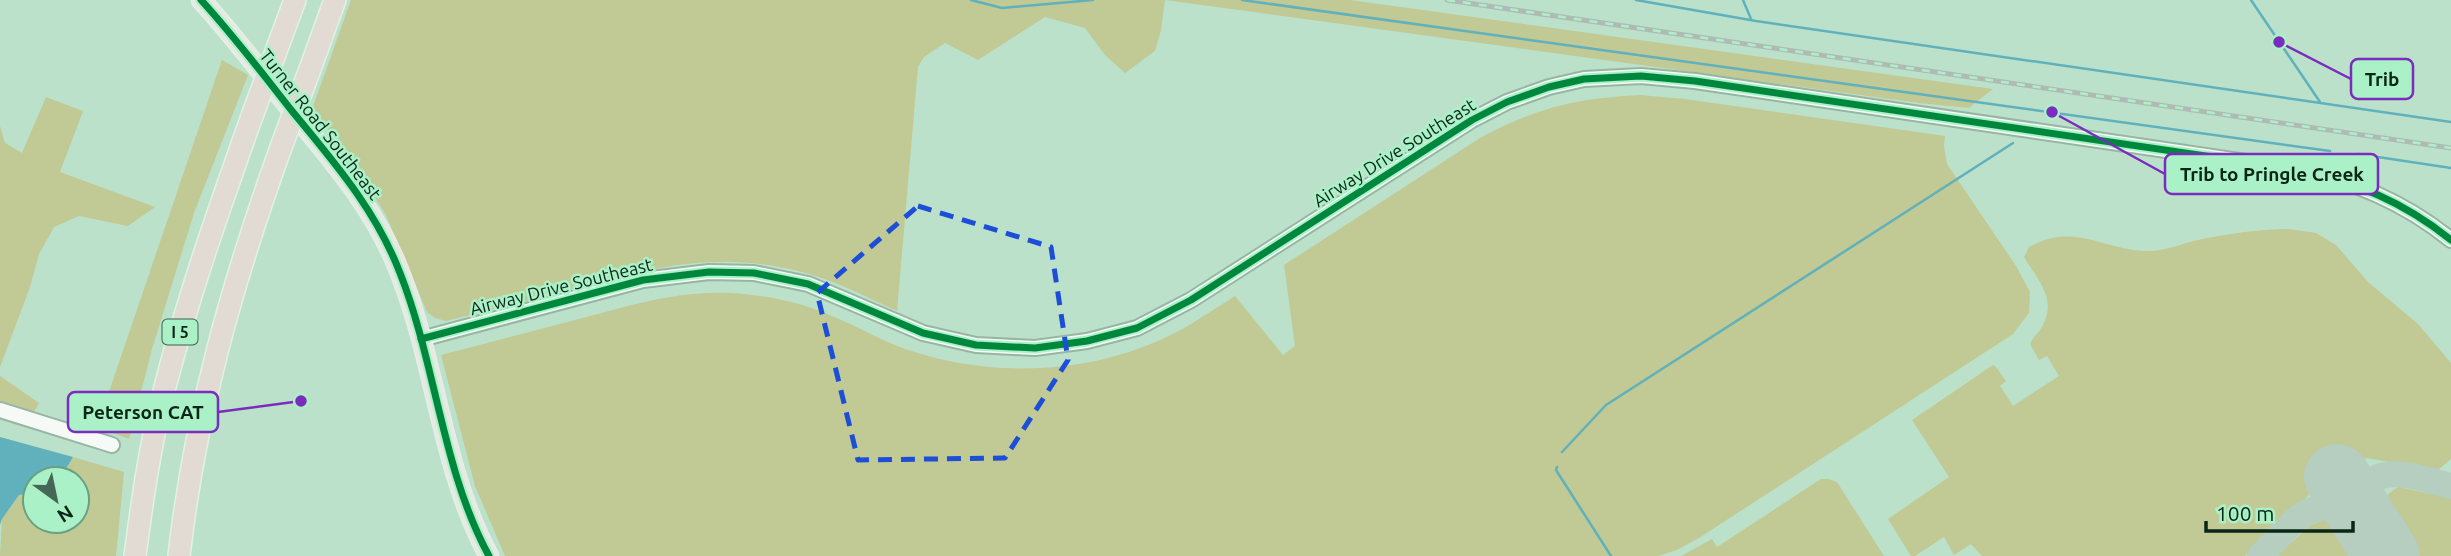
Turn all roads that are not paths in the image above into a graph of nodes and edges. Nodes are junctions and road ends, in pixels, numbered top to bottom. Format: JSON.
{"nodes":[{"id":1,"x":201,"y":0,"type":"edge"},
{"id":2,"x":295,"y":0,"type":"edge"},
{"id":3,"x":335,"y":0,"type":"edge"},
{"id":4,"x":2451,"y":240,"type":"edge"},
{"id":5,"x":421,"y":339,"type":"junction"},
{"id":6,"x":0,"y":410,"type":"edge"},
{"id":7,"x":111,"y":445,"type":"dead end"},
{"id":8,"x":135,"y":556,"type":"edge"},
{"id":9,"x":179,"y":556,"type":"edge"},
{"id":10,"x":489,"y":556,"type":"edge"}],
"edges":[{"from":1,"to":5,"type":"main road","name":"Turner Road Southeast"},
{"from":2,"to":8,"type":"highway","number":"I 5","bridge":true},
{"from":3,"to":9,"type":"highway","number":"I 5","bridge":true},
{"from":4,"to":5,"type":"street","name":"Airway Drive Southeast"},
{"from":5,"to":10,"type":"main road","name":"Turner Road Southeast"},
{"from":6,"to":7,"type":"street"}]}
